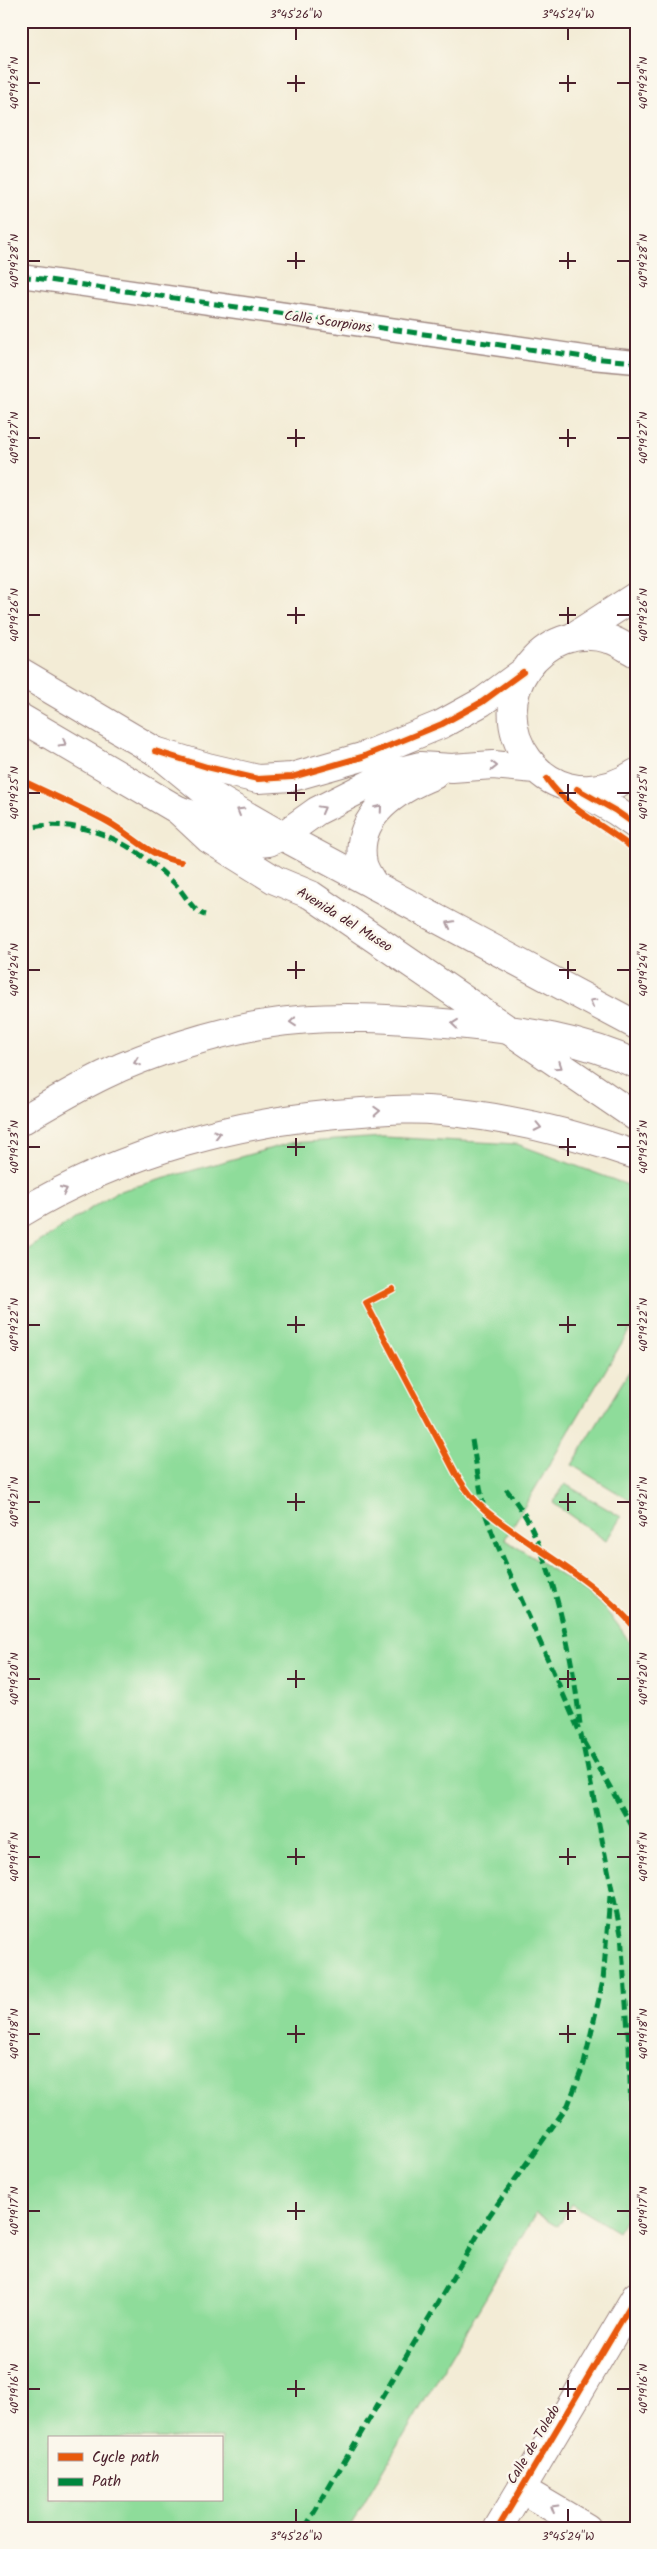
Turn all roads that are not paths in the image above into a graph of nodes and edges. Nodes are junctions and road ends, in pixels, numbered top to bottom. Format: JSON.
{"nodes":[{"id":1,"x":21,"y":276,"type":"edge"},
{"id":2,"x":636,"y":362,"type":"edge"},
{"id":3,"x":636,"y":596,"type":"edge"},
{"id":4,"x":571,"y":638,"type":"junction"},
{"id":5,"x":636,"y":653,"type":"edge"},
{"id":6,"x":21,"y":672,"type":"edge"},
{"id":7,"x":523,"y":672,"type":"junction"},
{"id":8,"x":21,"y":718,"type":"edge"},
{"id":9,"x":155,"y":750,"type":"junction"},
{"id":10,"x":452,"y":768,"type":"junction"},
{"id":11,"x":535,"y":769,"type":"junction"},
{"id":12,"x":636,"y":773,"type":"edge"},
{"id":13,"x":577,"y":789,"type":"junction"},
{"id":14,"x":178,"y":810,"type":"junction"},
{"id":15,"x":636,"y":825,"type":"edge"},
{"id":16,"x":282,"y":836,"type":"junction"},
{"id":17,"x":374,"y":885,"type":"junction"},
{"id":18,"x":636,"y":1025,"type":"edge"},
{"id":19,"x":504,"y":1029,"type":"junction"},
{"id":20,"x":636,"y":1064,"type":"edge"},
{"id":21,"x":636,"y":1117,"type":"edge"},
{"id":22,"x":21,"y":1122,"type":"edge"},
{"id":23,"x":636,"y":1155,"type":"edge"},
{"id":24,"x":21,"y":1213,"type":"edge"},
{"id":25,"x":636,"y":2296,"type":"edge"},
{"id":26,"x":521,"y":2489,"type":"junction"},
{"id":27,"x":498,"y":2528,"type":"edge"},
{"id":28,"x":587,"y":2528,"type":"edge"}],
"edges":[{"from":1,"to":2,"type":"street","name":"Calle Scorpions"},
{"from":3,"to":4,"type":"main road"},
{"from":4,"to":5,"type":"main road"},
{"from":4,"to":7,"type":"main road"},
{"from":6,"to":9,"type":"main road"},
{"from":7,"to":9,"type":"main road"},
{"from":7,"to":11,"type":"main road"},
{"from":8,"to":14,"type":"main road","name":"Avenida del Museo","one_way":true},
{"from":16,"to":9,"type":"main road","one_way":true},
{"from":10,"to":11,"type":"main road","one_way":true},
{"from":16,"to":10,"type":"main road","one_way":true},
{"from":17,"to":10,"type":"main road","one_way":true},
{"from":11,"to":13,"type":"main road"},
{"from":12,"to":13,"type":"main road"},
{"from":13,"to":15,"type":"main road"},
{"from":14,"to":16,"type":"main road"},
{"from":14,"to":19,"type":"main road","name":"Avenida del Museo"},
{"from":16,"to":17,"type":"main road"},
{"from":18,"to":17,"type":"main road","one_way":true},
{"from":19,"to":20,"type":"main road"},
{"from":19,"to":21,"type":"main road","name":"Avenida del Museo","one_way":true},
{"from":19,"to":22,"type":"main road","one_way":true},
{"from":24,"to":23,"type":"main road","one_way":true},
{"from":25,"to":26,"type":"main road","name":"Calle de Toledo"},
{"from":26,"to":27,"type":"main road","name":"Calle de Toledo"},
{"from":28,"to":26,"type":"main road","one_way":true}]}
